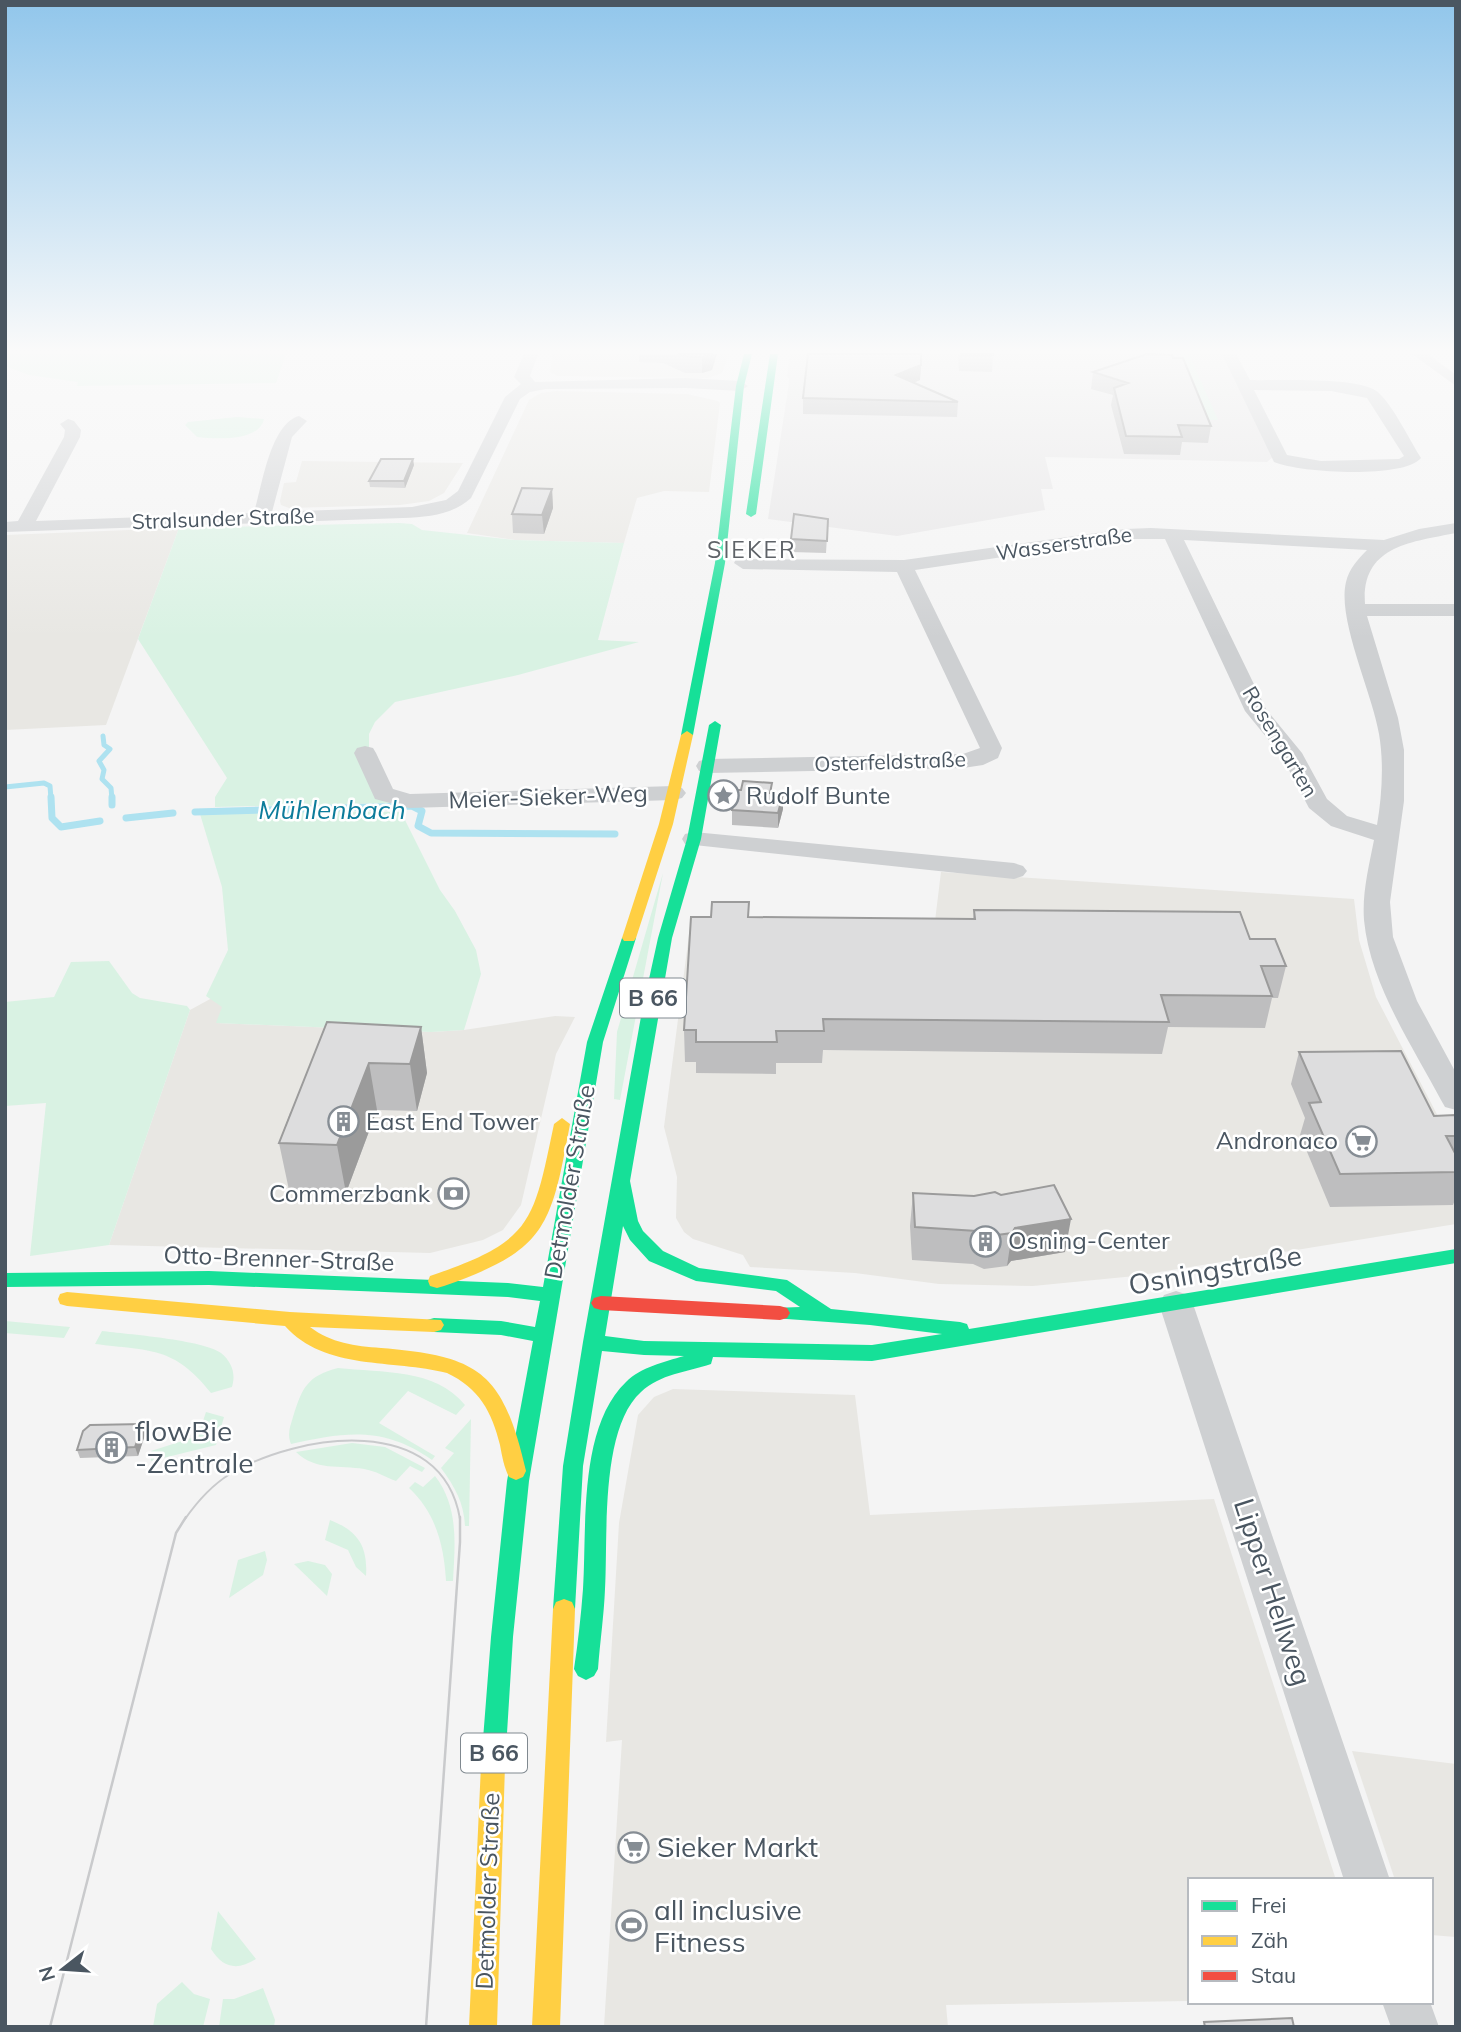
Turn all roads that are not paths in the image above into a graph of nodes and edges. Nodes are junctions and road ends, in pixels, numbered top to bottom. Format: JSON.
{"nodes":[{"id":1,"x":66,"y":449,"type":"edge"},
{"id":2,"x":280,"y":449,"type":"edge"},
{"id":3,"x":487,"y":449,"type":"edge"},
{"id":4,"x":733,"y":449,"type":"edge"},
{"id":5,"x":761,"y":449,"type":"edge"},
{"id":6,"x":1276,"y":449,"type":"edge"},
{"id":7,"x":1407,"y":449,"type":"edge"},
{"id":8,"x":262,"y":518,"type":"junction"},
{"id":9,"x":24,"y":526,"type":"junction"},
{"id":10,"x":749,"y":526,"type":"dead end"},
{"id":11,"x":5,"y":527,"type":"edge"},
{"id":12,"x":1456,"y":528,"type":"edge"},
{"id":13,"x":1172,"y":534,"type":"junction"},
{"id":14,"x":1386,"y":546,"type":"junction"},
{"id":15,"x":743,"y":563,"type":"dead end"},
{"id":16,"x":904,"y":566,"type":"junction"},
{"id":17,"x":1356,"y":610,"type":"junction"},
{"id":18,"x":1456,"y":610,"type":"edge"},
{"id":19,"x":717,"y":713,"type":"dead end"},
{"id":20,"x":365,"y":753,"type":"dead end"},
{"id":21,"x":707,"y":766,"type":"junction"},
{"id":22,"x":674,"y":793,"type":"junction"},
{"id":23,"x":1388,"y":836,"type":"junction"},
{"id":24,"x":694,"y":839,"type":"junction"},
{"id":25,"x":1014,"y":871,"type":"dead end"},
{"id":26,"x":595,"y":1042,"type":"junction"},
{"id":27,"x":570,"y":1087,"type":"dead end"},
{"id":28,"x":1456,"y":1100,"type":"edge"},
{"id":29,"x":564,"y":1113,"type":"dead end"},
{"id":30,"x":621,"y":1172,"type":"junction"},
{"id":31,"x":1456,"y":1256,"type":"edge"},
{"id":32,"x":5,"y":1280,"type":"edge"},
{"id":33,"x":414,"y":1287,"type":"junction"},
{"id":34,"x":5,"y":1293,"type":"edge"},
{"id":35,"x":557,"y":1296,"type":"junction"},
{"id":36,"x":594,"y":1302,"type":"junction"},
{"id":37,"x":1177,"y":1304,"type":"junction"},
{"id":38,"x":826,"y":1314,"type":"junction"},
{"id":39,"x":290,"y":1319,"type":"junction"},
{"id":40,"x":982,"y":1334,"type":"junction"},
{"id":41,"x":549,"y":1336,"type":"junction"},
{"id":42,"x":587,"y":1342,"type":"junction"},
{"id":43,"x":734,"y":1350,"type":"junction"},
{"id":44,"x":518,"y":1481,"type":"junction"},
{"id":45,"x":583,"y":1682,"type":"dead end"},
{"id":46,"x":576,"y":1701,"type":"dead end"},
{"id":47,"x":556,"y":1731,"type":"junction"},
{"id":48,"x":1366,"y":1878,"type":"edge"},
{"id":49,"x":1407,"y":2004,"type":"edge"},
{"id":50,"x":483,"y":2027,"type":"edge"},
{"id":51,"x":546,"y":2027,"type":"edge"},
{"id":52,"x":1415,"y":2027,"type":"edge"}],
"edges":[{"from":1,"to":9,"type":"street"},
{"from":2,"to":8,"type":"street"},
{"from":3,"to":8,"type":"street","name":"Stralsunder Straße"},
{"from":4,"to":22,"type":"main road","name":"Detmolder Straße","number":"B 66"},
{"from":5,"to":10,"type":"main road"},
{"from":6,"to":7,"type":"street"},
{"from":8,"to":9,"type":"street","name":"Stralsunder Straße"},
{"from":9,"to":11,"type":"street","name":"Stralsunder Straße"},
{"from":12,"to":14,"type":"street"},
{"from":13,"to":14,"type":"street","name":"Wasserstraße"},
{"from":13,"to":16,"type":"street","name":"Wasserstraße"},
{"from":13,"to":23,"type":"street","name":"Rosengarten"},
{"from":14,"to":17,"type":"street"},
{"from":15,"to":16,"type":"street","name":"Wasserstraße"},
{"from":16,"to":21,"type":"street","name":"Osterfeldstraße"},
{"from":17,"to":18,"type":"street"},
{"from":17,"to":23,"type":"street"},
{"from":19,"to":21,"type":"main road","name":"Detmolder Straße","number":"B 66"},
{"from":20,"to":22,"type":"street","name":"Meier-Sieker-Weg"},
{"from":21,"to":24,"type":"main road","name":"Detmolder Straße","number":"B 66"},
{"from":22,"to":26,"type":"main road","name":"Detmolder Straße","number":"B 66"},
{"from":23,"to":28,"type":"street"},
{"from":24,"to":25,"type":"street"},
{"from":24,"to":30,"type":"main road","name":"Detmolder Straße","number":"B 66"},
{"from":26,"to":27,"type":"main road"},
{"from":26,"to":35,"type":"main road","name":"Detmolder Straße","number":"B 66"},
{"from":29,"to":33,"type":"main road"},
{"from":30,"to":36,"type":"main road","name":"Detmolder Straße","number":"B 66"},
{"from":30,"to":38,"type":"main road"},
{"from":31,"to":37,"type":"main road","name":"Osningstraße"},
{"from":32,"to":33,"type":"main road","name":"Otto-Brenner-Straße"},
{"from":33,"to":35,"type":"main road","name":"Otto-Brenner-Straße"},
{"from":34,"to":39,"type":"main road"},
{"from":35,"to":41,"type":"main road","name":"Detmolder Straße","number":"B 66"},
{"from":36,"to":38,"type":"main road","name":"Osningstraße"},
{"from":36,"to":42,"type":"main road","name":"Detmolder Straße","number":"B 66"},
{"from":37,"to":40,"type":"main road","name":"Osningstraße"},
{"from":37,"to":48,"type":"street","name":"Lipper Hellweg"},
{"from":38,"to":40,"type":"main road","name":"Osningstraße"},
{"from":39,"to":41,"type":"main road"},
{"from":39,"to":44,"type":"main road","number":"B 66"},
{"from":40,"to":43,"type":"main road","name":"Osningstraße"},
{"from":41,"to":44,"type":"main road","name":"Detmolder Straße","number":"B 66"},
{"from":42,"to":43,"type":"main road","name":"Osningstraße"},
{"from":42,"to":47,"type":"main road","name":"Detmolder Straße","number":"B 66"},
{"from":43,"to":45,"type":"main road"},
{"from":44,"to":50,"type":"main road","name":"Detmolder Straße","number":"B 66"},
{"from":46,"to":47,"type":"main road"},
{"from":47,"to":51,"type":"main road","name":"Detmolder Straße","number":"B 66"},
{"from":49,"to":52,"type":"street"}]}
